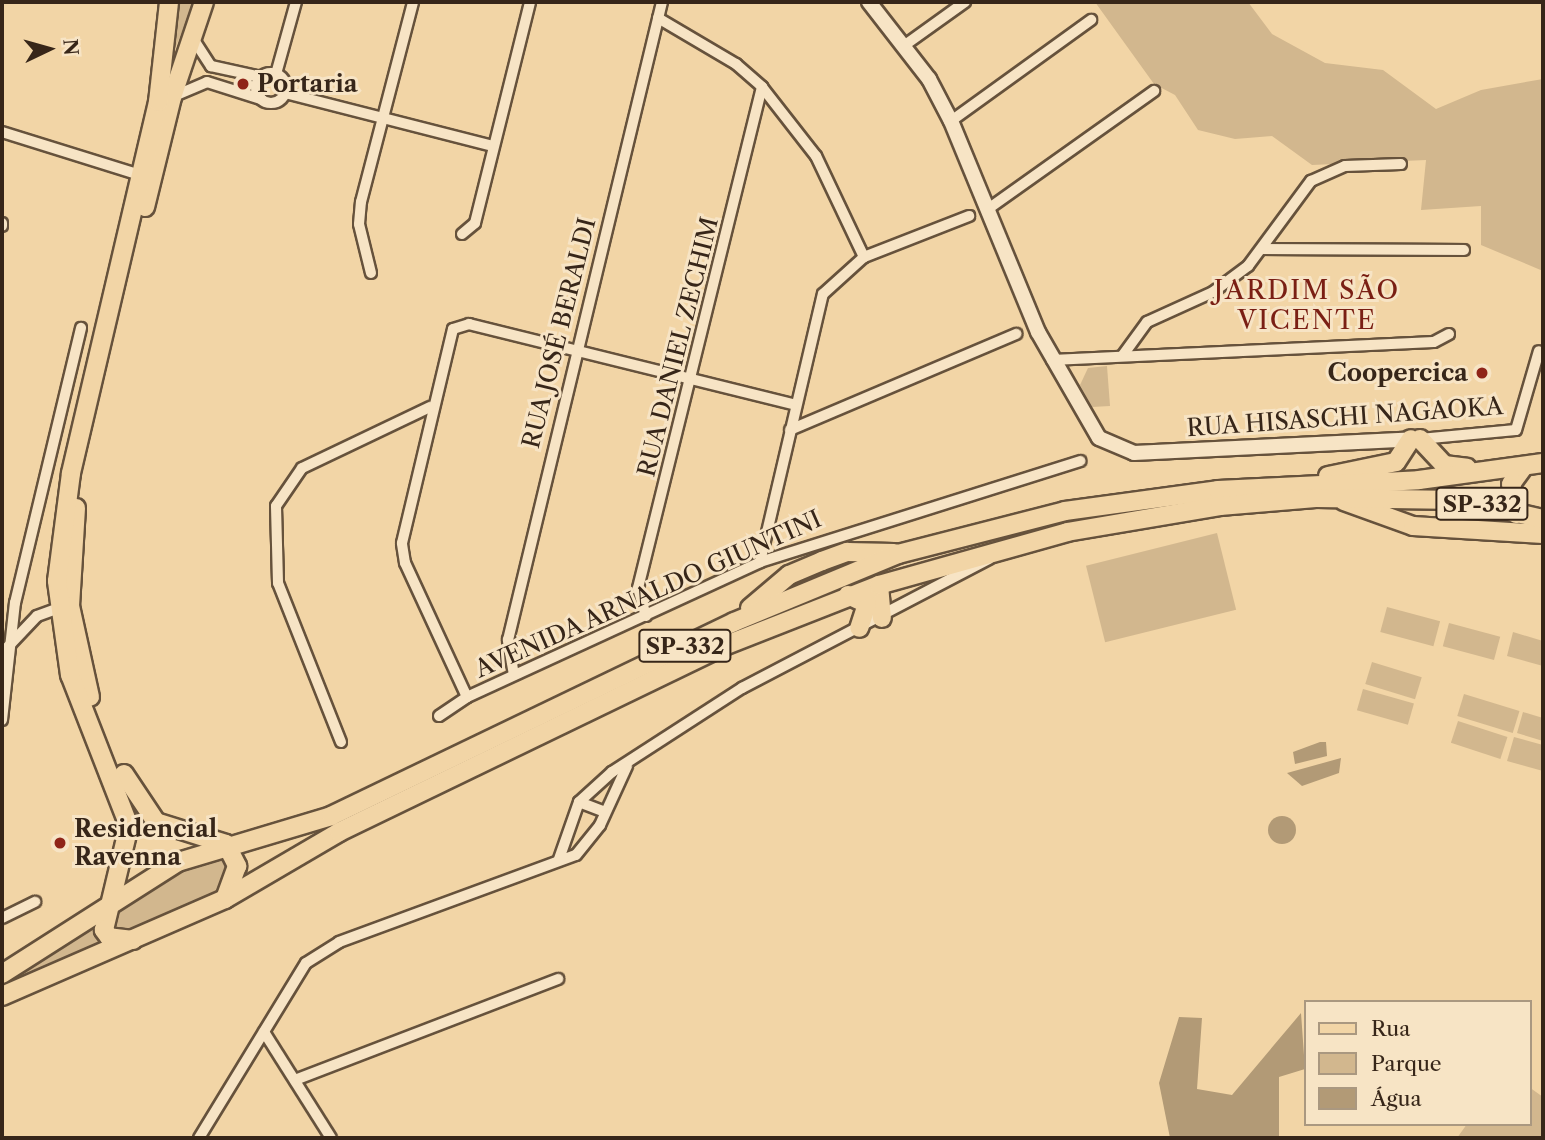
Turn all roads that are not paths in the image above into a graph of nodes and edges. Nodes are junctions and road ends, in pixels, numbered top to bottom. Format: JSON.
{"nodes":[{"id":1,"x":169,"y":2,"type":"edge"},
{"id":2,"x":204,"y":2,"type":"edge"},
{"id":3,"x":296,"y":2,"type":"edge"},
{"id":4,"x":413,"y":2,"type":"edge"},
{"id":5,"x":530,"y":2,"type":"edge"},
{"id":6,"x":662,"y":2,"type":"edge"},
{"id":7,"x":869,"y":2,"type":"edge"},
{"id":8,"x":965,"y":2,"type":"edge"},
{"id":9,"x":658,"y":18,"type":"junction"},
{"id":10,"x":1091,"y":20,"type":"dead end"},
{"id":11,"x":191,"y":35,"type":"junction"},
{"id":12,"x":905,"y":45,"type":"junction"},
{"id":13,"x":211,"y":66,"type":"junction"},
{"id":14,"x":276,"y":74,"type":"junction"},
{"id":15,"x":261,"y":77,"type":"junction"},
{"id":16,"x":208,"y":82,"type":"junction"},
{"id":17,"x":762,"y":87,"type":"junction"},
{"id":18,"x":1154,"y":91,"type":"dead end"},
{"id":19,"x":285,"y":93,"type":"junction"},
{"id":20,"x":172,"y":97,"type":"junction"},
{"id":21,"x":261,"y":99,"type":"junction"},
{"id":22,"x":384,"y":119,"type":"junction"},
{"id":23,"x":951,"y":121,"type":"junction"},
{"id":24,"x":2,"y":132,"type":"edge"},
{"id":25,"x":493,"y":146,"type":"junction"},
{"id":26,"x":1401,"y":164,"type":"dead end"},
{"id":27,"x":140,"y":175,"type":"junction"},
{"id":28,"x":988,"y":209,"type":"junction"},
{"id":29,"x":968,"y":216,"type":"dead end"},
{"id":30,"x":462,"y":234,"type":"dead end"},
{"id":31,"x":1263,"y":249,"type":"junction"},
{"id":32,"x":1464,"y":250,"type":"dead end"},
{"id":33,"x":864,"y":257,"type":"junction"},
{"id":34,"x":372,"y":273,"type":"dead end"},
{"id":35,"x":81,"y":328,"type":"dead end"},
{"id":36,"x":1016,"y":334,"type":"dead end"},
{"id":37,"x":1449,"y":334,"type":"dead end"},
{"id":38,"x":575,"y":350,"type":"junction"},
{"id":39,"x":1539,"y":351,"type":"dead end"},
{"id":40,"x":1123,"y":355,"type":"junction"},
{"id":41,"x":1052,"y":360,"type":"junction"},
{"id":42,"x":693,"y":380,"type":"junction"},
{"id":43,"x":796,"y":405,"type":"junction"},
{"id":44,"x":430,"y":407,"type":"junction"},
{"id":45,"x":790,"y":430,"type":"junction"},
{"id":46,"x":1416,"y":439,"type":"junction"},
{"id":47,"x":1080,"y":461,"type":"dead end"},
{"id":48,"x":1543,"y":463,"type":"edge"},
{"id":49,"x":1522,"y":469,"type":"junction"},
{"id":50,"x":1487,"y":472,"type":"junction"},
{"id":51,"x":1314,"y":485,"type":"junction"},
{"id":52,"x":1338,"y":498,"type":"junction"},
{"id":53,"x":1516,"y":514,"type":"junction"},
{"id":54,"x":1543,"y":519,"type":"edge"},
{"id":55,"x":840,"y":533,"type":"junction"},
{"id":56,"x":973,"y":533,"type":"junction"},
{"id":57,"x":1543,"y":534,"type":"edge"},
{"id":58,"x":1003,"y":550,"type":"junction"},
{"id":59,"x":905,"y":551,"type":"junction"},
{"id":60,"x":819,"y":552,"type":"junction"},
{"id":61,"x":847,"y":552,"type":"junction"},
{"id":62,"x":760,"y":562,"type":"junction"},
{"id":63,"x":954,"y":565,"type":"junction"},
{"id":64,"x":911,"y":577,"type":"junction"},
{"id":65,"x":879,"y":585,"type":"junction"},
{"id":66,"x":848,"y":596,"type":"junction"},
{"id":67,"x":64,"y":606,"type":"junction"},
{"id":68,"x":646,"y":616,"type":"junction"},
{"id":69,"x":882,"y":618,"type":"junction"},
{"id":70,"x":734,"y":622,"type":"junction"},
{"id":71,"x":859,"y":628,"type":"junction"},
{"id":72,"x":13,"y":641,"type":"junction"},
{"id":73,"x":2,"y":653,"type":"edge"},
{"id":74,"x":514,"y":675,"type":"junction"},
{"id":75,"x":467,"y":697,"type":"junction"},
{"id":76,"x":439,"y":716,"type":"dead end"},
{"id":77,"x":2,"y":720,"type":"edge"},
{"id":78,"x":341,"y":742,"type":"dead end"},
{"id":79,"x":627,"y":766,"type":"junction"},
{"id":80,"x":579,"y":802,"type":"junction"},
{"id":81,"x":605,"y":812,"type":"junction"},
{"id":82,"x":226,"y":844,"type":"junction"},
{"id":83,"x":559,"y":859,"type":"junction"},
{"id":84,"x":124,"y":861,"type":"junction"},
{"id":85,"x":225,"y":899,"type":"junction"},
{"id":86,"x":35,"y":902,"type":"dead end"},
{"id":87,"x":105,"y":905,"type":"junction"},
{"id":88,"x":2,"y":918,"type":"edge"},
{"id":89,"x":67,"y":931,"type":"junction"},
{"id":90,"x":137,"y":940,"type":"junction"},
{"id":91,"x":2,"y":974,"type":"edge"},
{"id":92,"x":558,"y":979,"type":"dead end"},
{"id":93,"x":2,"y":996,"type":"edge"},
{"id":94,"x":264,"y":1032,"type":"junction"},
{"id":95,"x":295,"y":1080,"type":"junction"},
{"id":96,"x":199,"y":1138,"type":"edge"},
{"id":97,"x":331,"y":1138,"type":"edge"}],
"edges":[{"from":1,"to":27,"type":"main road"},
{"from":2,"to":11,"type":"main road"},
{"from":3,"to":14,"type":"street"},
{"from":4,"to":22,"type":"street"},
{"from":5,"to":25,"type":"street"},
{"from":6,"to":9,"type":"street","name":"RUA JOSÉ BERALDI"},
{"from":7,"to":12,"type":"street"},
{"from":8,"to":12,"type":"street"},
{"from":9,"to":17,"type":"street"},
{"from":9,"to":38,"type":"street","name":"RUA JOSÉ BERALDI"},
{"from":10,"to":23,"type":"street"},
{"from":11,"to":13,"type":"street"},
{"from":11,"to":20,"type":"main road"},
{"from":12,"to":23,"type":"street"},
{"from":13,"to":15,"type":"street"},
{"from":13,"to":16,"type":"street"},
{"from":14,"to":15,"type":"street"},
{"from":14,"to":19,"type":"street"},
{"from":15,"to":21,"type":"street"},
{"from":16,"to":20,"type":"street"},
{"from":16,"to":21,"type":"street"},
{"from":17,"to":33,"type":"street"},
{"from":17,"to":42,"type":"street","name":"RUA DANIEL ZECHIM"},
{"from":18,"to":28,"type":"street"},
{"from":19,"to":21,"type":"street"},
{"from":19,"to":22,"type":"street"},
{"from":20,"to":67,"type":"main road"},
{"from":22,"to":25,"type":"street"},
{"from":22,"to":34,"type":"street"},
{"from":23,"to":28,"type":"street"},
{"from":24,"to":27,"type":"street"},
{"from":25,"to":30,"type":"street"},
{"from":26,"to":31,"type":"street"},
{"from":27,"to":67,"type":"main road"},
{"from":28,"to":41,"type":"street"},
{"from":29,"to":33,"type":"street"},
{"from":31,"to":32,"type":"street"},
{"from":31,"to":40,"type":"street"},
{"from":33,"to":43,"type":"street"},
{"from":35,"to":72,"type":"street"},
{"from":36,"to":45,"type":"street"},
{"from":37,"to":40,"type":"street"},
{"from":38,"to":42,"type":"street"},
{"from":38,"to":44,"type":"street"},
{"from":38,"to":74,"type":"street","name":"RUA JOSÉ BERALDI"},
{"from":39,"to":46,"type":"street","name":"RUA HISASCHI NAGAOKA"},
{"from":40,"to":41,"type":"street"},
{"from":41,"to":46,"type":"street","name":"RUA HISASCHI NAGAOKA"},
{"from":42,"to":43,"type":"street"},
{"from":42,"to":68,"type":"street","name":"RUA DANIEL ZECHIM"},
{"from":43,"to":45,"type":"street"},
{"from":44,"to":75,"type":"street"},
{"from":44,"to":78,"type":"street"},
{"from":45,"to":62,"type":"street"},
{"from":46,"to":50,"type":"main road"},
{"from":46,"to":51,"type":"main road"},
{"from":47,"to":55,"type":"street","name":"AVENIDA ARNALDO GIUNTINI"},
{"from":48,"to":49,"type":"main road","number":"SP-332"},
{"from":49,"to":50,"type":"main road","number":"SP-332"},
{"from":49,"to":53,"type":"main road"},
{"from":50,"to":51,"type":"main road","number":"SP-332"},
{"from":51,"to":56,"type":"main road","number":"SP-332"},
{"from":52,"to":53,"type":"main road","number":"SP-332"},
{"from":52,"to":57,"type":"main road"},
{"from":52,"to":58,"type":"main road","number":"SP-332"},
{"from":53,"to":54,"type":"main road","number":"SP-332"},
{"from":55,"to":60,"type":"street","name":"AVENIDA ARNALDO GIUNTINI"},
{"from":55,"to":61,"type":"street"},
{"from":56,"to":59,"type":"main road","number":"SP-332"},
{"from":56,"to":63,"type":"main road"},
{"from":58,"to":63,"type":"main road","number":"SP-332"},
{"from":58,"to":69,"type":"street"},
{"from":59,"to":61,"type":"main road"},
{"from":59,"to":64,"type":"main road"},
{"from":59,"to":70,"type":"main road","number":"SP-332"},
{"from":60,"to":61,"type":"main road"},
{"from":60,"to":62,"type":"street","name":"AVENIDA ARNALDO GIUNTINI"},
{"from":60,"to":70,"type":"main road"},
{"from":62,"to":68,"type":"street","name":"AVENIDA ARNALDO GIUNTINI"},
{"from":63,"to":64,"type":"main road","number":"SP-332"},
{"from":64,"to":65,"type":"main road","number":"SP-332"},
{"from":65,"to":66,"type":"main road","number":"SP-332"},
{"from":65,"to":69,"type":"main road"},
{"from":66,"to":71,"type":"main road"},
{"from":66,"to":85,"type":"main road","number":"SP-332"},
{"from":67,"to":72,"type":"street"},
{"from":67,"to":82,"type":"main road"},
{"from":67,"to":84,"type":"main road"},
{"from":68,"to":74,"type":"street","name":"AVENIDA ARNALDO GIUNTINI"},
{"from":69,"to":71,"type":"street"},
{"from":70,"to":82,"type":"main road","number":"SP-332"},
{"from":71,"to":79,"type":"street"},
{"from":72,"to":73,"type":"street"},
{"from":72,"to":77,"type":"street"},
{"from":74,"to":75,"type":"street","name":"AVENIDA ARNALDO GIUNTINI"},
{"from":75,"to":76,"type":"street","name":"AVENIDA ARNALDO GIUNTINI"},
{"from":79,"to":80,"type":"street"},
{"from":79,"to":81,"type":"street"},
{"from":80,"to":81,"type":"street"},
{"from":80,"to":83,"type":"street"},
{"from":81,"to":83,"type":"street"},
{"from":82,"to":85,"type":"main road"},
{"from":82,"to":87,"type":"main road","number":"SP-332"},
{"from":83,"to":94,"type":"street"},
{"from":84,"to":87,"type":"main road"},
{"from":84,"to":89,"type":"main road"},
{"from":85,"to":90,"type":"main road","number":"SP-332"},
{"from":86,"to":88,"type":"street"},
{"from":87,"to":89,"type":"main road","number":"SP-332"},
{"from":87,"to":90,"type":"main road"},
{"from":89,"to":91,"type":"main road","number":"SP-332"},
{"from":90,"to":93,"type":"main road","number":"SP-332"},
{"from":92,"to":95,"type":"street"},
{"from":94,"to":95,"type":"street"},
{"from":94,"to":96,"type":"street"},
{"from":95,"to":97,"type":"street"}]}
